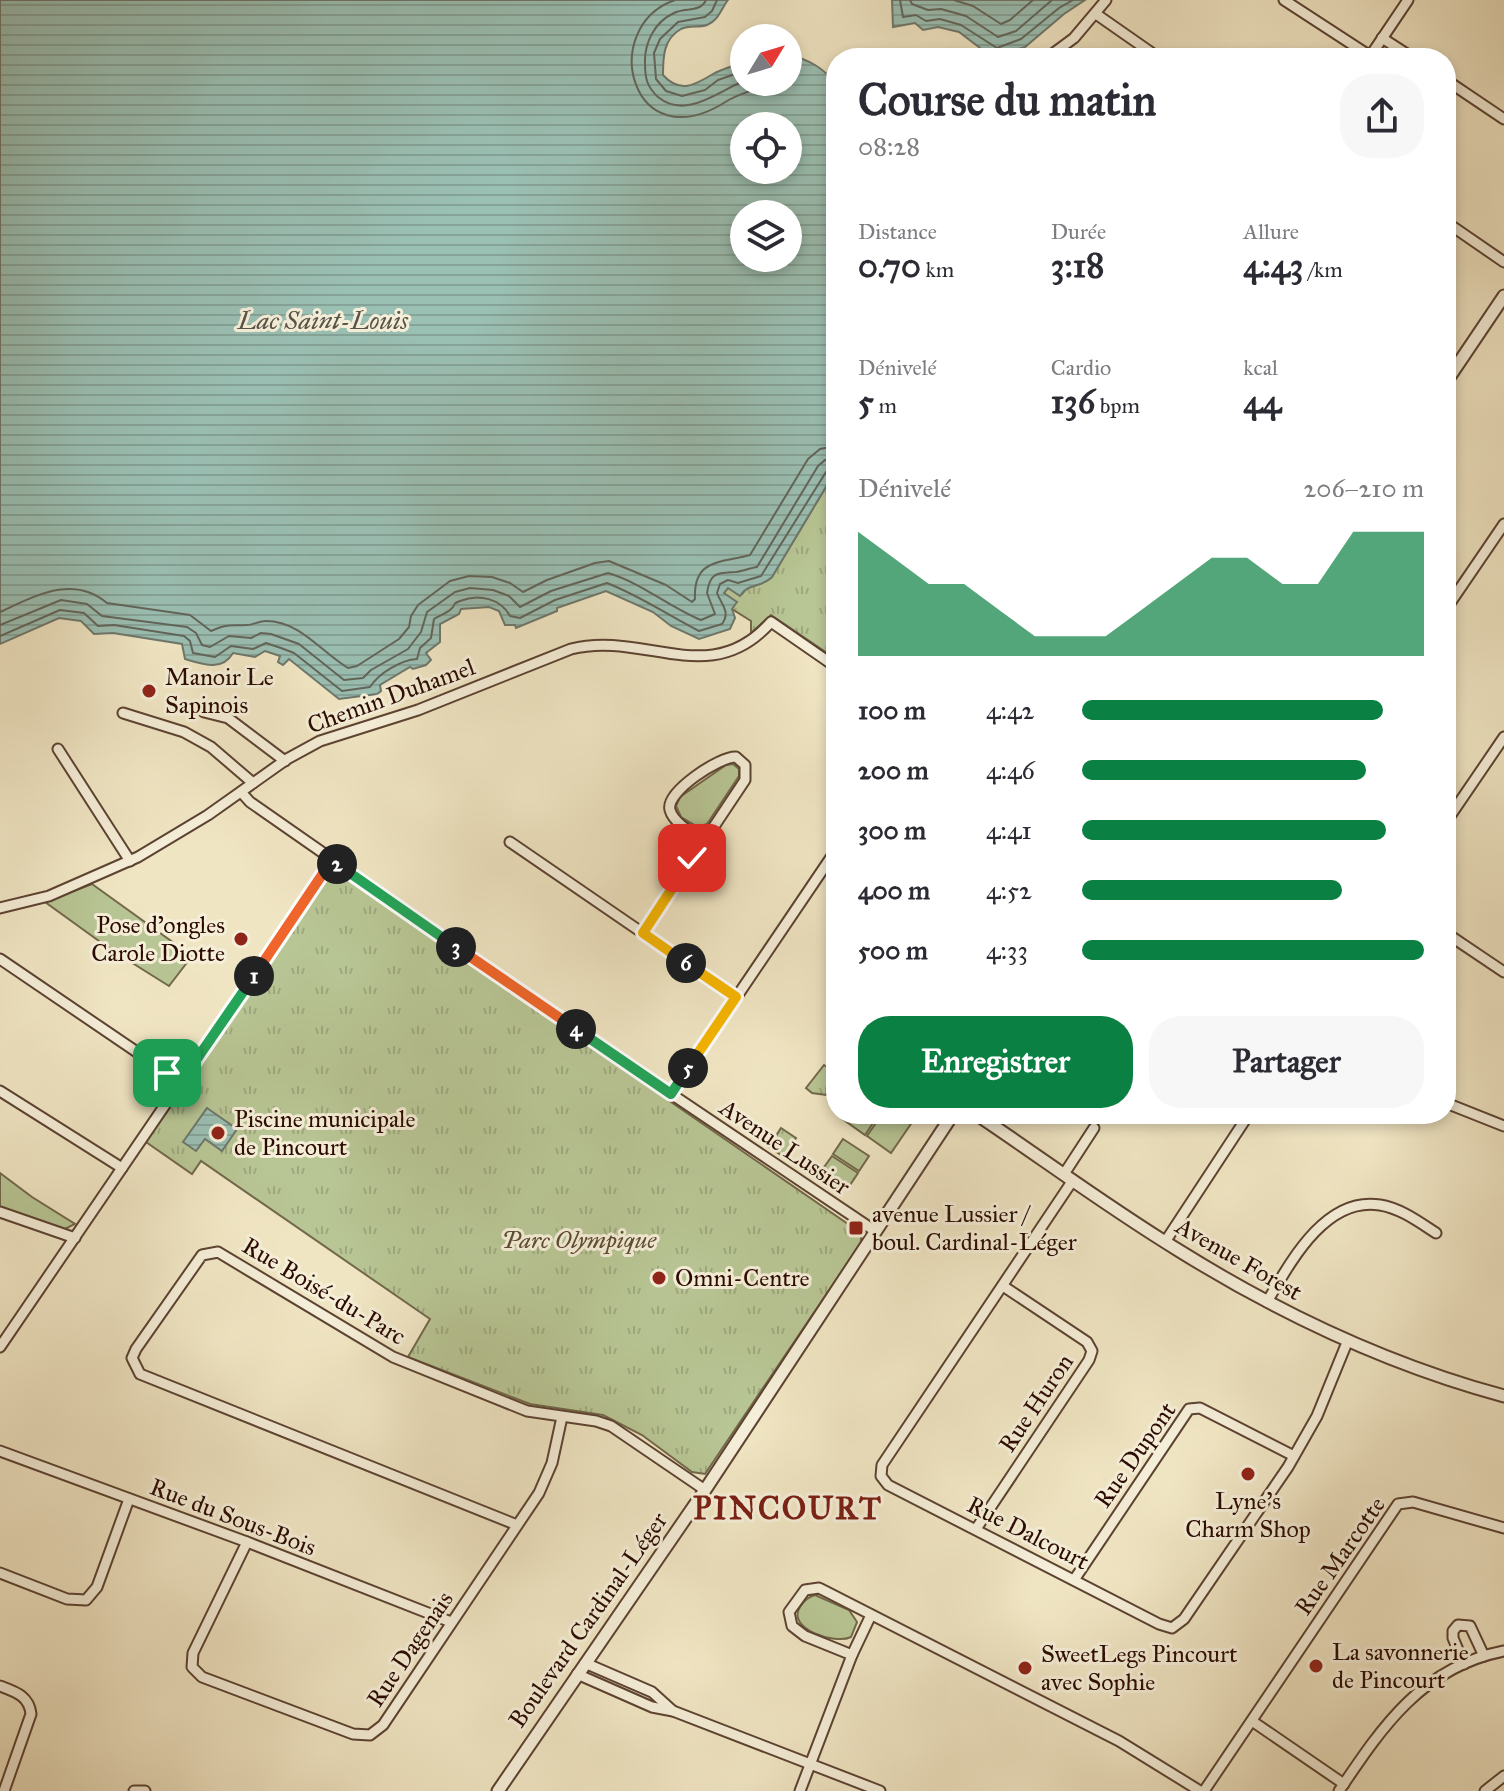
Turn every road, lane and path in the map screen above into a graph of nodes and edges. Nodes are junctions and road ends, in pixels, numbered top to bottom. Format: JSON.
{"nodes":[{"id":1,"x":1106,"y":0,"type":"edge"},
{"id":2,"x":1284,"y":0,"type":"edge"},
{"id":3,"x":1408,"y":0,"type":"edge"},
{"id":4,"x":1096,"y":14,"type":"junction"},
{"id":5,"x":1382,"y":38,"type":"junction"},
{"id":6,"x":1060,"y":48,"type":"edge"},
{"id":7,"x":1145,"y":48,"type":"edge"},
{"id":8,"x":1356,"y":48,"type":"edge"},
{"id":9,"x":1375,"y":48,"type":"edge"},
{"id":10,"x":1398,"y":48,"type":"edge"},
{"id":11,"x":1456,"y":87,"type":"edge"},
{"id":12,"x":1504,"y":119,"type":"edge"},
{"id":13,"x":1456,"y":229,"type":"edge"},
{"id":14,"x":1504,"y":262,"type":"edge"},
{"id":15,"x":1504,"y":296,"type":"edge"},
{"id":16,"x":1456,"y":367,"type":"edge"},
{"id":17,"x":1504,"y":524,"type":"edge"},
{"id":18,"x":1456,"y":594,"type":"edge"},
{"id":19,"x":826,"y":660,"type":"edge"},
{"id":20,"x":204,"y":712,"type":"dead end"},
{"id":21,"x":123,"y":713,"type":"dead end"},
{"id":22,"x":1504,"y":737,"type":"edge"},
{"id":23,"x":58,"y":749,"type":"dead end"},
{"id":24,"x":285,"y":761,"type":"junction"},
{"id":25,"x":253,"y":783,"type":"junction"},
{"id":26,"x":241,"y":792,"type":"junction"},
{"id":27,"x":1456,"y":807,"type":"edge"},
{"id":28,"x":704,"y":840,"type":"junction"},
{"id":29,"x":510,"y":842,"type":"dead end"},
{"id":30,"x":332,"y":860,"type":"junction"},
{"id":31,"x":130,"y":861,"type":"junction"},
{"id":32,"x":826,"y":865,"type":"edge"},
{"id":33,"x":0,"y":908,"type":"edge"},
{"id":34,"x":643,"y":933,"type":"junction"},
{"id":35,"x":1456,"y":940,"type":"edge"},
{"id":36,"x":0,"y":959,"type":"edge"},
{"id":37,"x":1504,"y":972,"type":"edge"},
{"id":38,"x":736,"y":997,"type":"junction"},
{"id":39,"x":181,"y":1082,"type":"junction"},
{"id":40,"x":0,"y":1091,"type":"edge"},
{"id":41,"x":671,"y":1094,"type":"junction"},
{"id":42,"x":1456,"y":1107,"type":"edge"},
{"id":43,"x":946,"y":1124,"type":"edge"},
{"id":44,"x":991,"y":1124,"type":"edge"},
{"id":45,"x":1242,"y":1124,"type":"edge"},
{"id":46,"x":1504,"y":1126,"type":"edge"},
{"id":47,"x":1094,"y":1128,"type":"dead end"},
{"id":48,"x":122,"y":1168,"type":"junction"},
{"id":49,"x":1069,"y":1177,"type":"junction"},
{"id":50,"x":0,"y":1212,"type":"edge"},
{"id":51,"x":875,"y":1231,"type":"junction"},
{"id":52,"x":1436,"y":1233,"type":"dead end"},
{"id":53,"x":75,"y":1238,"type":"junction"},
{"id":54,"x":1165,"y":1242,"type":"junction"},
{"id":55,"x":1003,"y":1286,"type":"junction"},
{"id":56,"x":1267,"y":1302,"type":"junction"},
{"id":57,"x":5,"y":1332,"type":"edge"},
{"id":58,"x":1348,"y":1340,"type":"junction"},
{"id":59,"x":0,"y":1347,"type":"edge"},
{"id":60,"x":1504,"y":1396,"type":"edge"},
{"id":61,"x":562,"y":1417,"type":"junction"},
{"id":62,"x":0,"y":1451,"type":"edge"},
{"id":63,"x":1294,"y":1456,"type":"junction"},
{"id":64,"x":705,"y":1490,"type":"junction"},
{"id":65,"x":129,"y":1499,"type":"junction"},
{"id":66,"x":517,"y":1525,"type":"junction"},
{"id":67,"x":1504,"y":1528,"type":"edge"},
{"id":68,"x":976,"y":1529,"type":"junction"},
{"id":69,"x":247,"y":1542,"type":"junction"},
{"id":70,"x":0,"y":1573,"type":"edge"},
{"id":71,"x":1074,"y":1580,"type":"junction"},
{"id":72,"x":871,"y":1615,"type":"junction"},
{"id":73,"x":451,"y":1622,"type":"junction"},
{"id":74,"x":1504,"y":1651,"type":"edge"},
{"id":75,"x":852,"y":1655,"type":"junction"},
{"id":76,"x":1484,"y":1656,"type":"junction"},
{"id":77,"x":585,"y":1663,"type":"junction"},
{"id":78,"x":1464,"y":1664,"type":"junction"},
{"id":79,"x":577,"y":1674,"type":"junction"},
{"id":80,"x":0,"y":1686,"type":"edge"},
{"id":81,"x":673,"y":1711,"type":"junction"},
{"id":82,"x":1252,"y":1721,"type":"junction"},
{"id":83,"x":811,"y":1764,"type":"junction"},
{"id":84,"x":1504,"y":1776,"type":"edge"},
{"id":85,"x":1341,"y":1788,"type":"edge"},
{"id":86,"x":4,"y":1791,"type":"edge"},
{"id":87,"x":134,"y":1791,"type":"edge"},
{"id":88,"x":145,"y":1791,"type":"edge"},
{"id":89,"x":498,"y":1791,"type":"edge"},
{"id":90,"x":800,"y":1791,"type":"edge"},
{"id":91,"x":880,"y":1791,"type":"edge"},
{"id":92,"x":1202,"y":1791,"type":"edge"},
{"id":93,"x":1485,"y":1791,"type":"edge"}],
"edges":[{"from":1,"to":4,"type":"street"},
{"from":2,"to":8,"type":"street"},
{"from":3,"to":5,"type":"street"},
{"from":4,"to":6,"type":"street"},
{"from":4,"to":7,"type":"street"},
{"from":5,"to":9,"type":"street"},
{"from":5,"to":10,"type":"street"},
{"from":11,"to":12,"type":"street"},
{"from":13,"to":14,"type":"street"},
{"from":15,"to":16,"type":"street"},
{"from":17,"to":18,"type":"street"},
{"from":19,"to":24,"type":"street","name":"Chemin Duhamel"},
{"from":20,"to":24,"type":"street"},
{"from":21,"to":25,"type":"street"},
{"from":22,"to":27,"type":"street"},
{"from":23,"to":31,"type":"street"},
{"from":24,"to":25,"type":"street","name":"Chemin Duhamel"},
{"from":25,"to":26,"type":"street","name":"Chemin Duhamel"},
{"from":26,"to":30,"type":"street","name":"Avenue Lussier"},
{"from":26,"to":31,"type":"street","name":"Chemin Duhamel"},
{"from":28,"to":28,"type":"street"},
{"from":28,"to":34,"type":"street"},
{"from":29,"to":34,"type":"street"},
{"from":30,"to":39,"type":"street"},
{"from":30,"to":41,"type":"street","name":"Avenue Lussier"},
{"from":31,"to":33,"type":"street","name":"Chemin Duhamel"},
{"from":32,"to":38,"type":"street"},
{"from":34,"to":38,"type":"street"},
{"from":35,"to":37,"type":"street"},
{"from":36,"to":39,"type":"street"},
{"from":38,"to":41,"type":"street"},
{"from":39,"to":48,"type":"street"},
{"from":40,"to":48,"type":"street"},
{"from":41,"to":51,"type":"street","name":"Avenue Lussier"},
{"from":42,"to":46,"type":"street"},
{"from":43,"to":51,"type":"street","name":"Boulevard Cardinal-Léger"},
{"from":44,"to":49,"type":"street","name":"Avenue Forest"},
{"from":45,"to":54,"type":"street"},
{"from":47,"to":49,"type":"street","name":"Rue Dalcourt"},
{"from":48,"to":53,"type":"street"},
{"from":49,"to":54,"type":"street","name":"Avenue Forest"},
{"from":49,"to":55,"type":"street","name":"Rue Dalcourt"},
{"from":50,"to":53,"type":"street"},
{"from":51,"to":64,"type":"street","name":"Boulevard Cardinal-Léger"},
{"from":52,"to":56,"type":"street"},
{"from":53,"to":57,"type":"street"},
{"from":54,"to":56,"type":"street","name":"Avenue Forest"},
{"from":55,"to":68,"type":"street","name":"Rue Huron"},
{"from":55,"to":68,"type":"street","name":"Rue Dalcourt"},
{"from":56,"to":58,"type":"street","name":"Avenue Forest"},
{"from":57,"to":59,"type":"street"},
{"from":58,"to":60,"type":"street","name":"Avenue Forest"},
{"from":58,"to":63,"type":"street","name":"Rue Dalcourt"},
{"from":61,"to":64,"type":"street","name":"Rue Boisé-du-Parc"},
{"from":61,"to":66,"type":"street","name":"Rue Dagenais"},
{"from":61,"to":66,"type":"street","name":"Rue Boisé-du-Parc"},
{"from":62,"to":65,"type":"street","name":"Rue du Sous-Bois"},
{"from":63,"to":71,"type":"street","name":"Rue Dalcourt"},
{"from":63,"to":71,"type":"street","name":"Rue Dupont"},
{"from":64,"to":77,"type":"street","name":"Boulevard Cardinal-Léger"},
{"from":65,"to":69,"type":"street","name":"Rue du Sous-Bois"},
{"from":65,"to":70,"type":"street"},
{"from":66,"to":73,"type":"street","name":"Rue Dagenais"},
{"from":67,"to":82,"type":"street","name":"Rue Marcotte"},
{"from":68,"to":71,"type":"street","name":"Rue Dalcourt"},
{"from":69,"to":73,"type":"street","name":"Rue du Sous-Bois"},
{"from":69,"to":73,"type":"street","name":"Rue Dagenais"},
{"from":72,"to":75,"type":"street"},
{"from":72,"to":75,"type":"street"},
{"from":72,"to":92,"type":"street"},
{"from":74,"to":76,"type":"street"},
{"from":75,"to":83,"type":"street"},
{"from":76,"to":78,"type":"street"},
{"from":76,"to":78,"type":"street"},
{"from":77,"to":79,"type":"street","name":"Boulevard Cardinal-Léger"},
{"from":77,"to":81,"type":"street"},
{"from":78,"to":85,"type":"street"},
{"from":79,"to":81,"type":"street"},
{"from":79,"to":89,"type":"street","name":"Boulevard Cardinal-Léger"},
{"from":80,"to":86,"type":"street"},
{"from":81,"to":83,"type":"street"},
{"from":82,"to":85,"type":"street"},
{"from":82,"to":92,"type":"street","name":"Rue Marcotte"},
{"from":83,"to":90,"type":"street"},
{"from":83,"to":91,"type":"street"},
{"from":84,"to":93,"type":"street"},
{"from":87,"to":88,"type":"street"}]}
